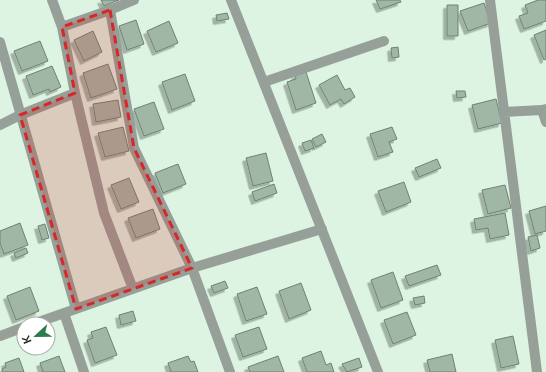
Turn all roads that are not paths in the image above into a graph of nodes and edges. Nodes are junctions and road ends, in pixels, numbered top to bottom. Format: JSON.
{"nodes":[{"id":1,"x":52,"y":0,"type":"edge"},
{"id":2,"x":134,"y":0,"type":"edge"},
{"id":3,"x":231,"y":0,"type":"edge"},
{"id":4,"x":490,"y":0,"type":"edge"},
{"id":5,"x":110,"y":10,"type":"junction"},
{"id":6,"x":62,"y":27,"type":"junction"},
{"id":7,"x":384,"y":41,"type":"dead end"},
{"id":8,"x":0,"y":42,"type":"edge"},
{"id":9,"x":264,"y":82,"type":"junction"},
{"id":10,"x":75,"y":94,"type":"junction"},
{"id":11,"x":544,"y":109,"type":"edge"},
{"id":12,"x":503,"y":112,"type":"junction"},
{"id":13,"x":20,"y":115,"type":"junction"},
{"id":14,"x":546,"y":122,"type":"edge"},
{"id":15,"x":0,"y":125,"type":"edge"},
{"id":16,"x":322,"y":229,"type":"junction"},
{"id":17,"x":192,"y":268,"type":"junction"},
{"id":18,"x":133,"y":289,"type":"junction"},
{"id":19,"x":76,"y":309,"type":"junction"},
{"id":20,"x":64,"y":313,"type":"junction"},
{"id":21,"x":56,"y":316,"type":"edge"},
{"id":22,"x":16,"y":330,"type":"edge"},
{"id":23,"x":0,"y":336,"type":"edge"},
{"id":24,"x":84,"y":372,"type":"edge"},
{"id":25,"x":230,"y":372,"type":"edge"},
{"id":26,"x":378,"y":372,"type":"edge"},
{"id":27,"x":537,"y":372,"type":"edge"}],
"edges":[{"from":1,"to":6,"type":"street"},
{"from":2,"to":5,"type":"street"},
{"from":3,"to":9,"type":"street"},
{"from":4,"to":12,"type":"street"},
{"from":5,"to":6,"type":"street"},
{"from":5,"to":17,"type":"street"},
{"from":6,"to":10,"type":"street"},
{"from":7,"to":9,"type":"street"},
{"from":8,"to":13,"type":"street"},
{"from":9,"to":16,"type":"street"},
{"from":10,"to":13,"type":"street"},
{"from":10,"to":18,"type":"street"},
{"from":11,"to":12,"type":"street"},
{"from":11,"to":14,"type":"street"},
{"from":12,"to":27,"type":"street"},
{"from":13,"to":15,"type":"street"},
{"from":13,"to":19,"type":"street"},
{"from":16,"to":17,"type":"street"},
{"from":16,"to":26,"type":"street"},
{"from":17,"to":18,"type":"street"},
{"from":17,"to":25,"type":"street"},
{"from":18,"to":19,"type":"street"},
{"from":19,"to":20,"type":"street"},
{"from":20,"to":21,"type":"street"},
{"from":20,"to":24,"type":"street"},
{"from":22,"to":23,"type":"street"}]}
